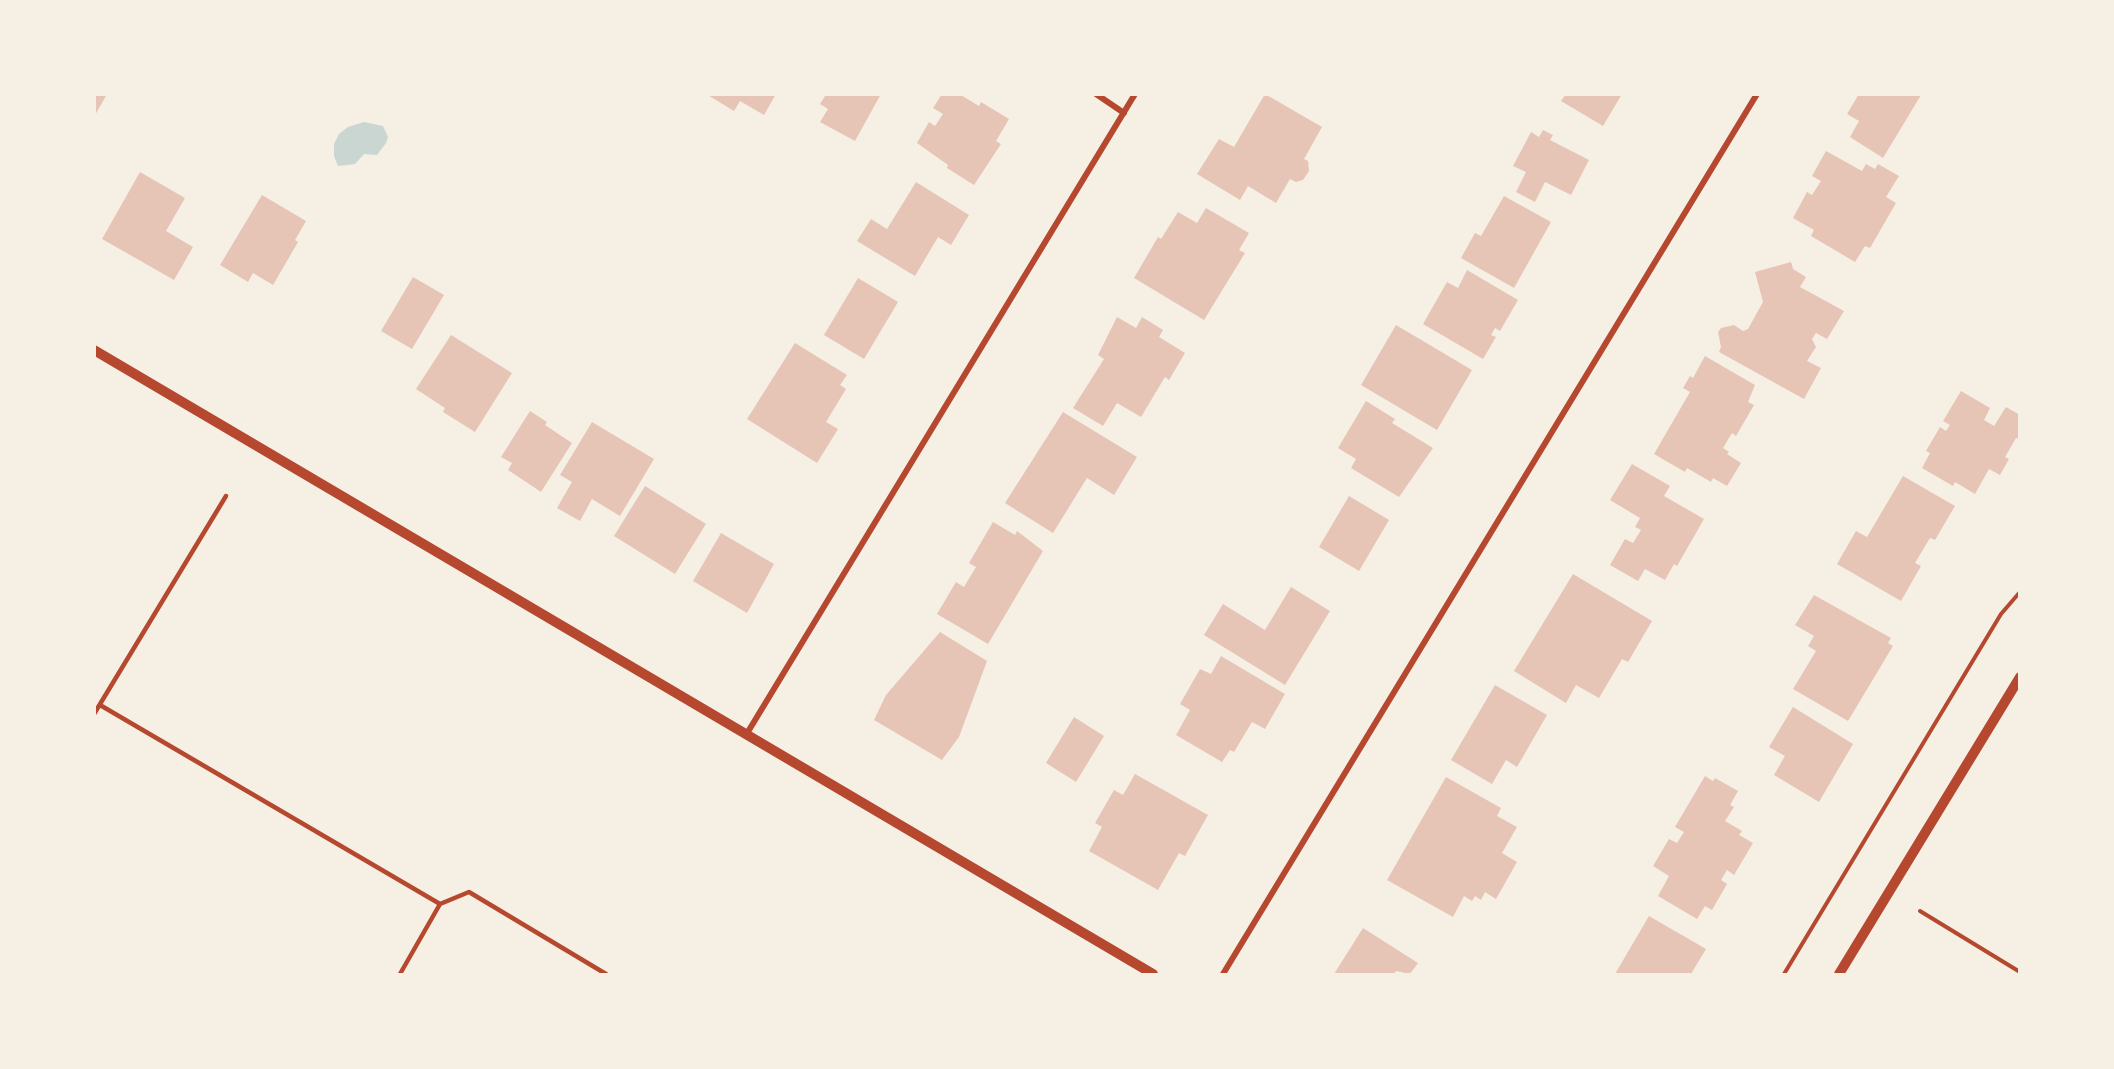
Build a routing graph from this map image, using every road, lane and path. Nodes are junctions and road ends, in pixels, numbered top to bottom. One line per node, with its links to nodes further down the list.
1 (1096, 94): 4 (street)
2 (1135, 94): 4 (street)
3 (1757, 94): 18 (street)
4 (1124, 113): 11 (street)
5 (94, 350): 11 (street)
6 (226, 496): 9 (lane)
7 (2019, 592): 19 (path)
8 (2019, 677): 20 (street)
9 (100, 705): 10 (lane); 12 (lane)
10 (94, 714)
11 (746, 735): 17 (street)
12 (440, 904): 15 (lane); 16 (lane)
13 (1920, 911): 14 (path)
14 (2019, 972)
15 (400, 975)
16 (606, 975)
17 (1153, 975)
18 (1223, 975)
19 (1784, 975)
20 (1839, 975)

